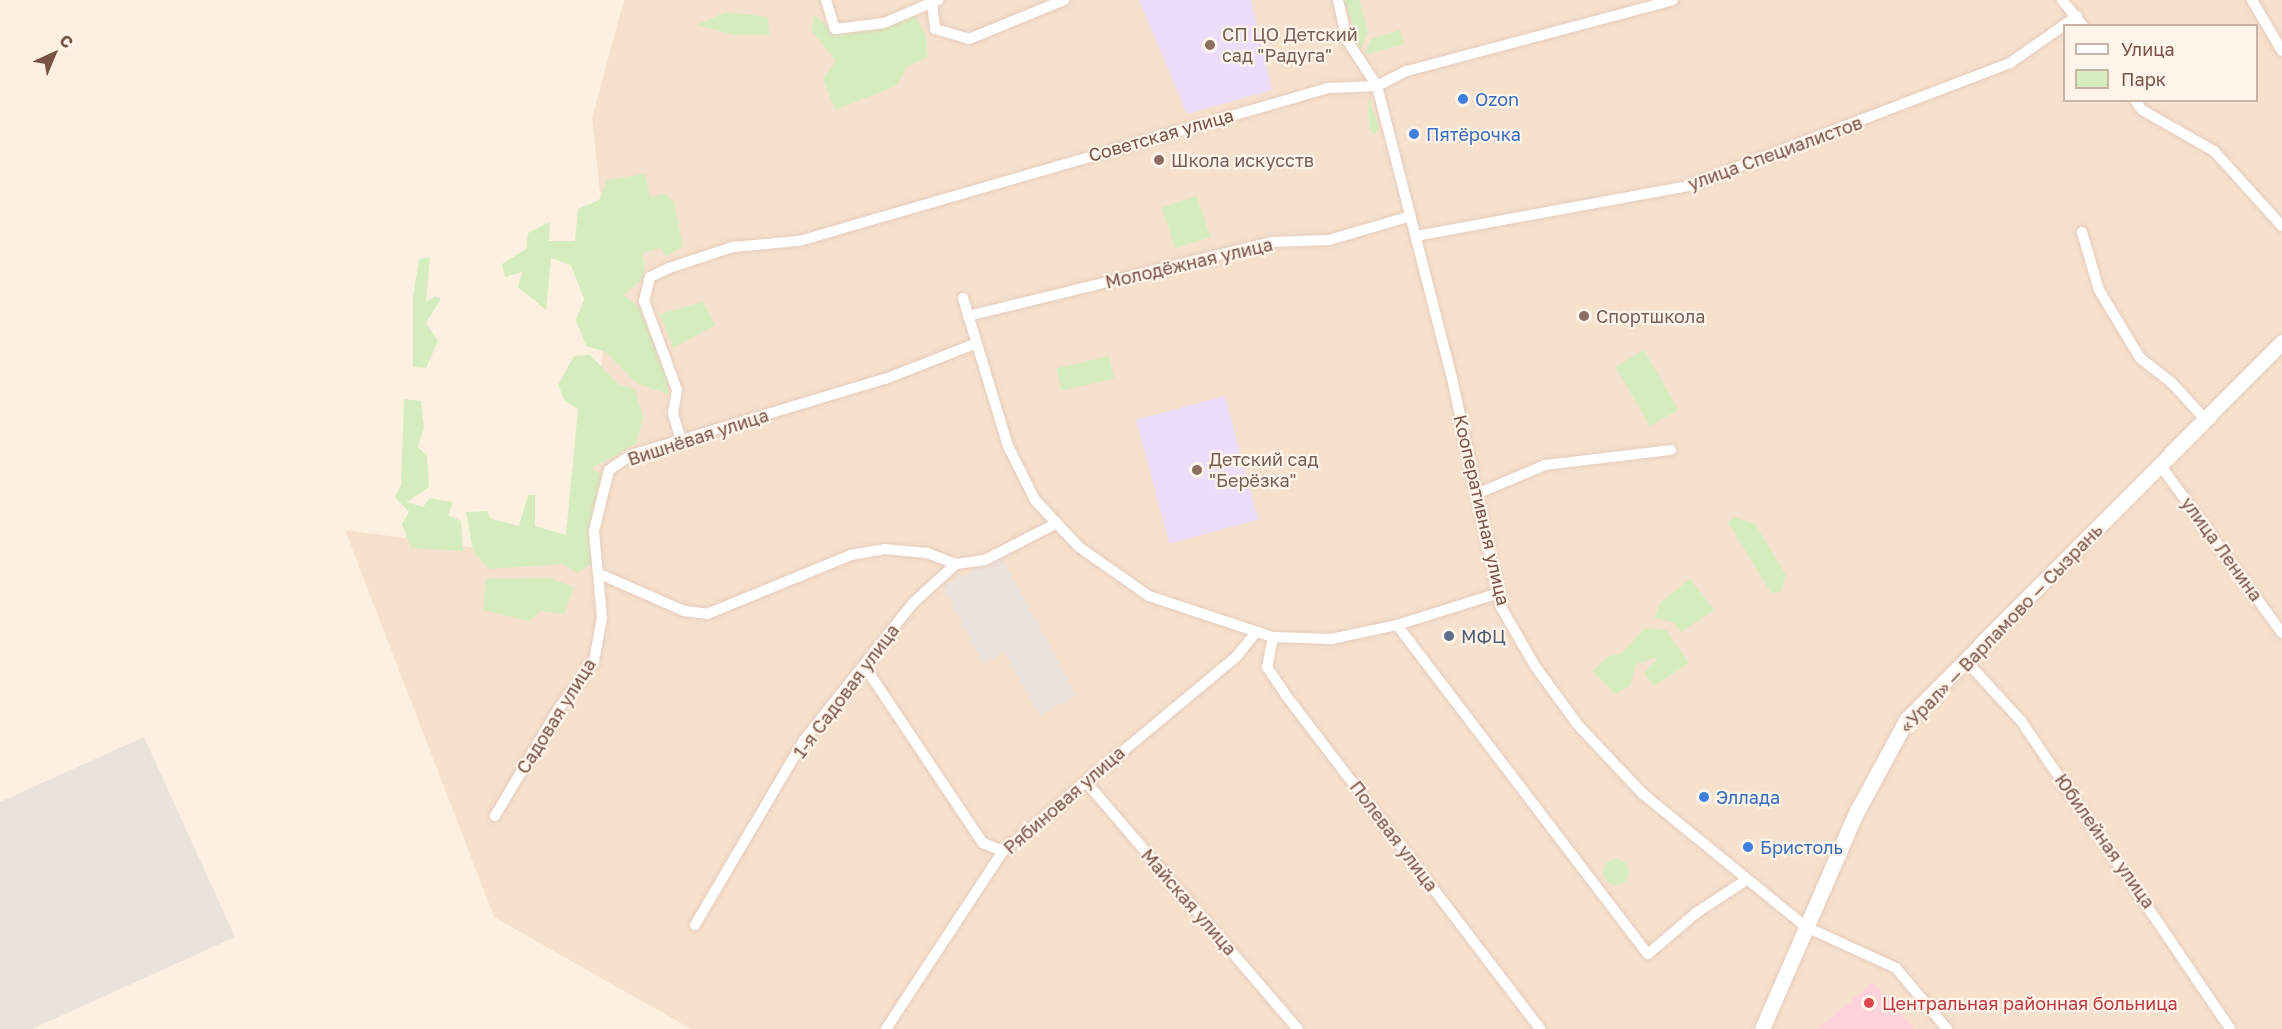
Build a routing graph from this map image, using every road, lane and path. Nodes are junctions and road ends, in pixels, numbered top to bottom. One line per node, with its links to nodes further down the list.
1 (826, 0): 7 (street)
2 (1064, 0): 7 (street)
3 (1338, 0): 11 (street, Кооперативная улица)
4 (1673, 0): 11 (street, Советская улица)
5 (2062, 0): 8 (street)
6 (2252, 0): 10 (street)
7 (935, 1)
8 (2080, 21)
9 (2063, 31): 16 (street, улица Специалистов)
10 (2282, 51)
11 (1377, 86): 13 (street, Кооперативная улица); 22 (street, Советская улица)
12 (2136, 102): 14 (street)
13 (1411, 216): 16 (street, Кооперативная улица); 18 (street, Молодёжная улица)
14 (2282, 226)
15 (2082, 232): 21 (street)
16 (1416, 236): 25 (street, Кооперативная улица)
17 (963, 298): 18 (street)
18 (968, 316): 20 (street)
19 (2282, 342): 21 (main road, «Урал» — Варламово — Сызрань)
20 (975, 344): 22 (street, Вишнёвая улица); 26 (street)
21 (2205, 420): 24 (main road, «Урал» — Варламово — Сызрань)
22 (681, 440): 28 (street, Вишнёвая улица)
23 (1671, 450): 25 (street)
24 (2161, 466): 32 (street, улица Ленина); 34 (main road, «Урал» — Варламово — Сызрань)
25 (1479, 493): 29 (street, Кооперативная улица)
26 (1057, 523): 27 (street); 31 (street)
27 (956, 564): 28 (street); 35 (street, 1-я Садовая улица)
28 (602, 575): 37 (street, Садовая улица)
29 (1499, 592): 30 (street); 39 (street, Кооперативная улица)
30 (1397, 625): 33 (street); 39 (street)
31 (1256, 632): 33 (street); 36 (street, Рябиновая улица)
32 (2282, 633)
33 (1273, 638): 44 (street, Полевая улица)
34 (1966, 662): 41 (main road, «Урал» — Варламово — Сызрань); 47 (street, Юбилейная улица)
35 (864, 667): 38 (street); 40 (street, 1-я Садовая улица)
36 (1086, 782): 38 (street, Рябиновая улица); 42 (street, Майская улица)
37 (495, 816)
38 (1003, 851): 43 (street, Рябиновая улица)
39 (1746, 880): 41 (street, Кооперативная улица)
40 (695, 925)
41 (1806, 927): 45 (main road, «Урал» — Варламово — Сызрань); 46 (street, Кооперативная улица)
42 (1295, 1026)
43 (886, 1029)
44 (1540, 1029)
45 (1762, 1029)
46 (1947, 1029)
47 (2230, 1029)

